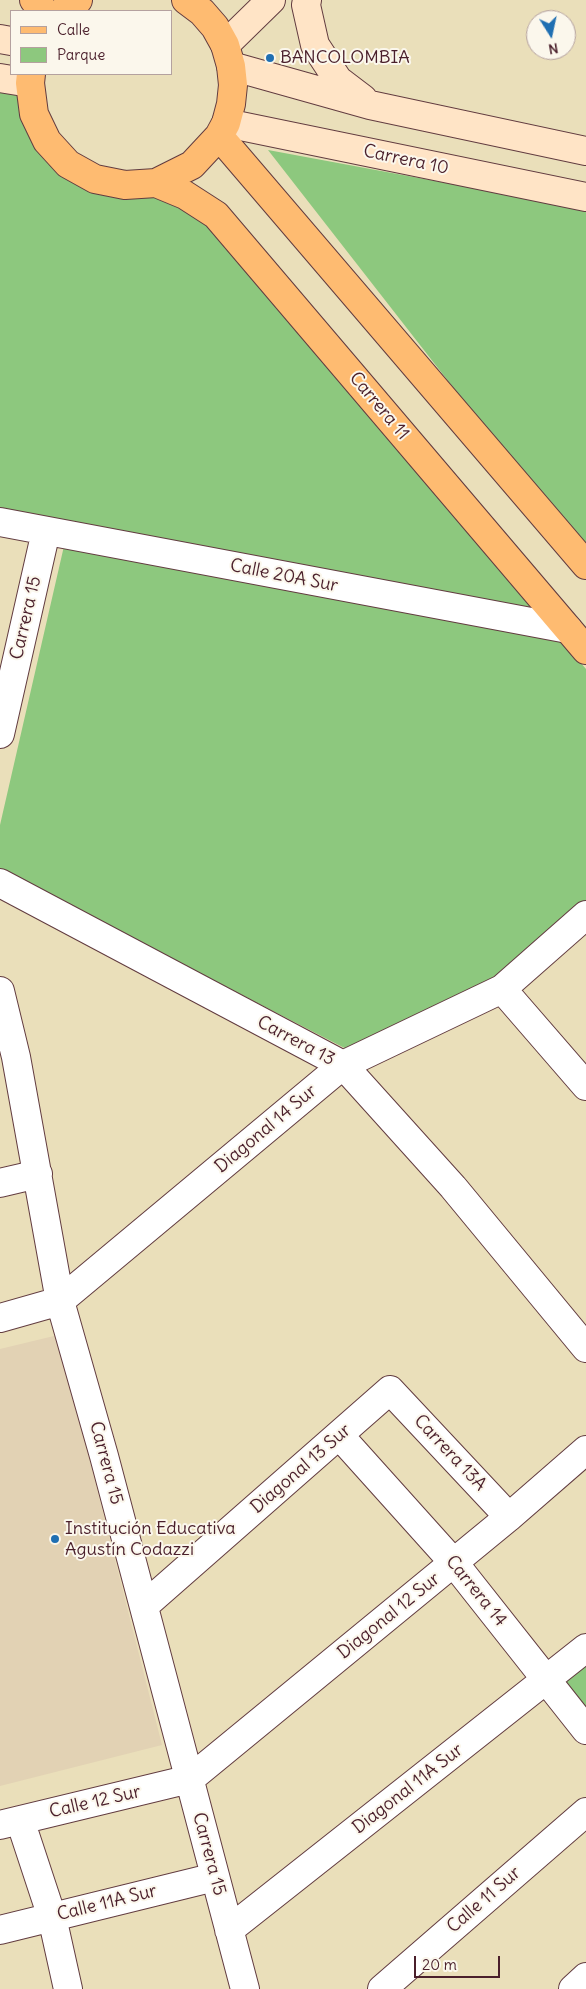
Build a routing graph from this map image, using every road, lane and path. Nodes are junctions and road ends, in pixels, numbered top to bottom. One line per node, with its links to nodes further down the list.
1 (34, 0): 6 (main road)
2 (78, 0): 7 (main road)
3 (186, 0): 8 (main road)
4 (271, 0): 8 (main road)
5 (307, 0): 11 (main road)
6 (43, 10)
7 (64, 10)
8 (228, 56): 11 (main road); 12 (main road)
9 (0, 78): 10 (main road)
10 (30, 79): 14 (main road)
11 (370, 105): 13 (main road)
12 (222, 129): 14 (main road); 15 (main road, Carrera 10); 18 (main road)
13 (586, 151)
14 (156, 183): 19 (main road, Carrera 11)
15 (586, 197)
16 (0, 522): 17 (street, Calle 20A Sur)
17 (46, 532): 19 (street, Calle 20A Sur); 21 (street, Carrera 15)
18 (586, 565)
19 (568, 629): 20 (main road, Carrera 11)
20 (586, 650)
21 (3, 705): 22 (street, Carrera 15)
22 (0, 734)
23 (0, 883): 28 (street, Carrera 13)
24 (586, 915): 25 (street, Diagonal 14 Sur)
25 (502, 989): 28 (street, Diagonal 14 Sur); 29 (street)
26 (0, 991): 27 (street, Carrera 15)
27 (8, 1059): 30 (street, Carrera 15)
28 (343, 1065): 32 (street, Diagonal 14 Sur); 34 (street, Carrera 13)
29 (586, 1086)
30 (38, 1174): 31 (street); 32 (street, Carrera 15)
31 (0, 1183)
32 (60, 1301): 33 (street); 40 (street, Carrera 15)
33 (0, 1318)
34 (586, 1348)
35 (390, 1390): 36 (street, Diagonal 13 Sur); 38 (street, Carrera 13A)
36 (339, 1435): 39 (street, Carrera 14); 40 (street, Diagonal 13 Sur)
37 (586, 1450): 38 (street, Diagonal 12 Sur)
38 (510, 1517): 39 (street, Diagonal 12 Sur)
39 (454, 1563): 42 (street, Carrera 14); 44 (street, Diagonal 12 Sur)
40 (144, 1606): 44 (street, Carrera 15)
41 (586, 1648): 42 (street, Diagonal 11A Sur)
42 (546, 1680): 43 (street, Carrera 14); 50 (street, Diagonal 11A Sur)
43 (586, 1730)
44 (190, 1779): 46 (street, Calle 12 Sur); 47 (street, Carrera 15)
45 (586, 1812): 54 (street, Calle 11 Sur)
46 (10, 1822): 48 (street)
47 (215, 1877): 48 (street, Calle 11A Sur); 50 (street, Carrera 15)
48 (52, 1917): 49 (street, Calle 11A Sur); 52 (street)
49 (0, 1930)
50 (229, 1930): 53 (street, Carrera 15)
51 (586, 1977): 55 (street)
52 (68, 1989)
53 (245, 1989)
54 (382, 1989)
55 (573, 1989)

